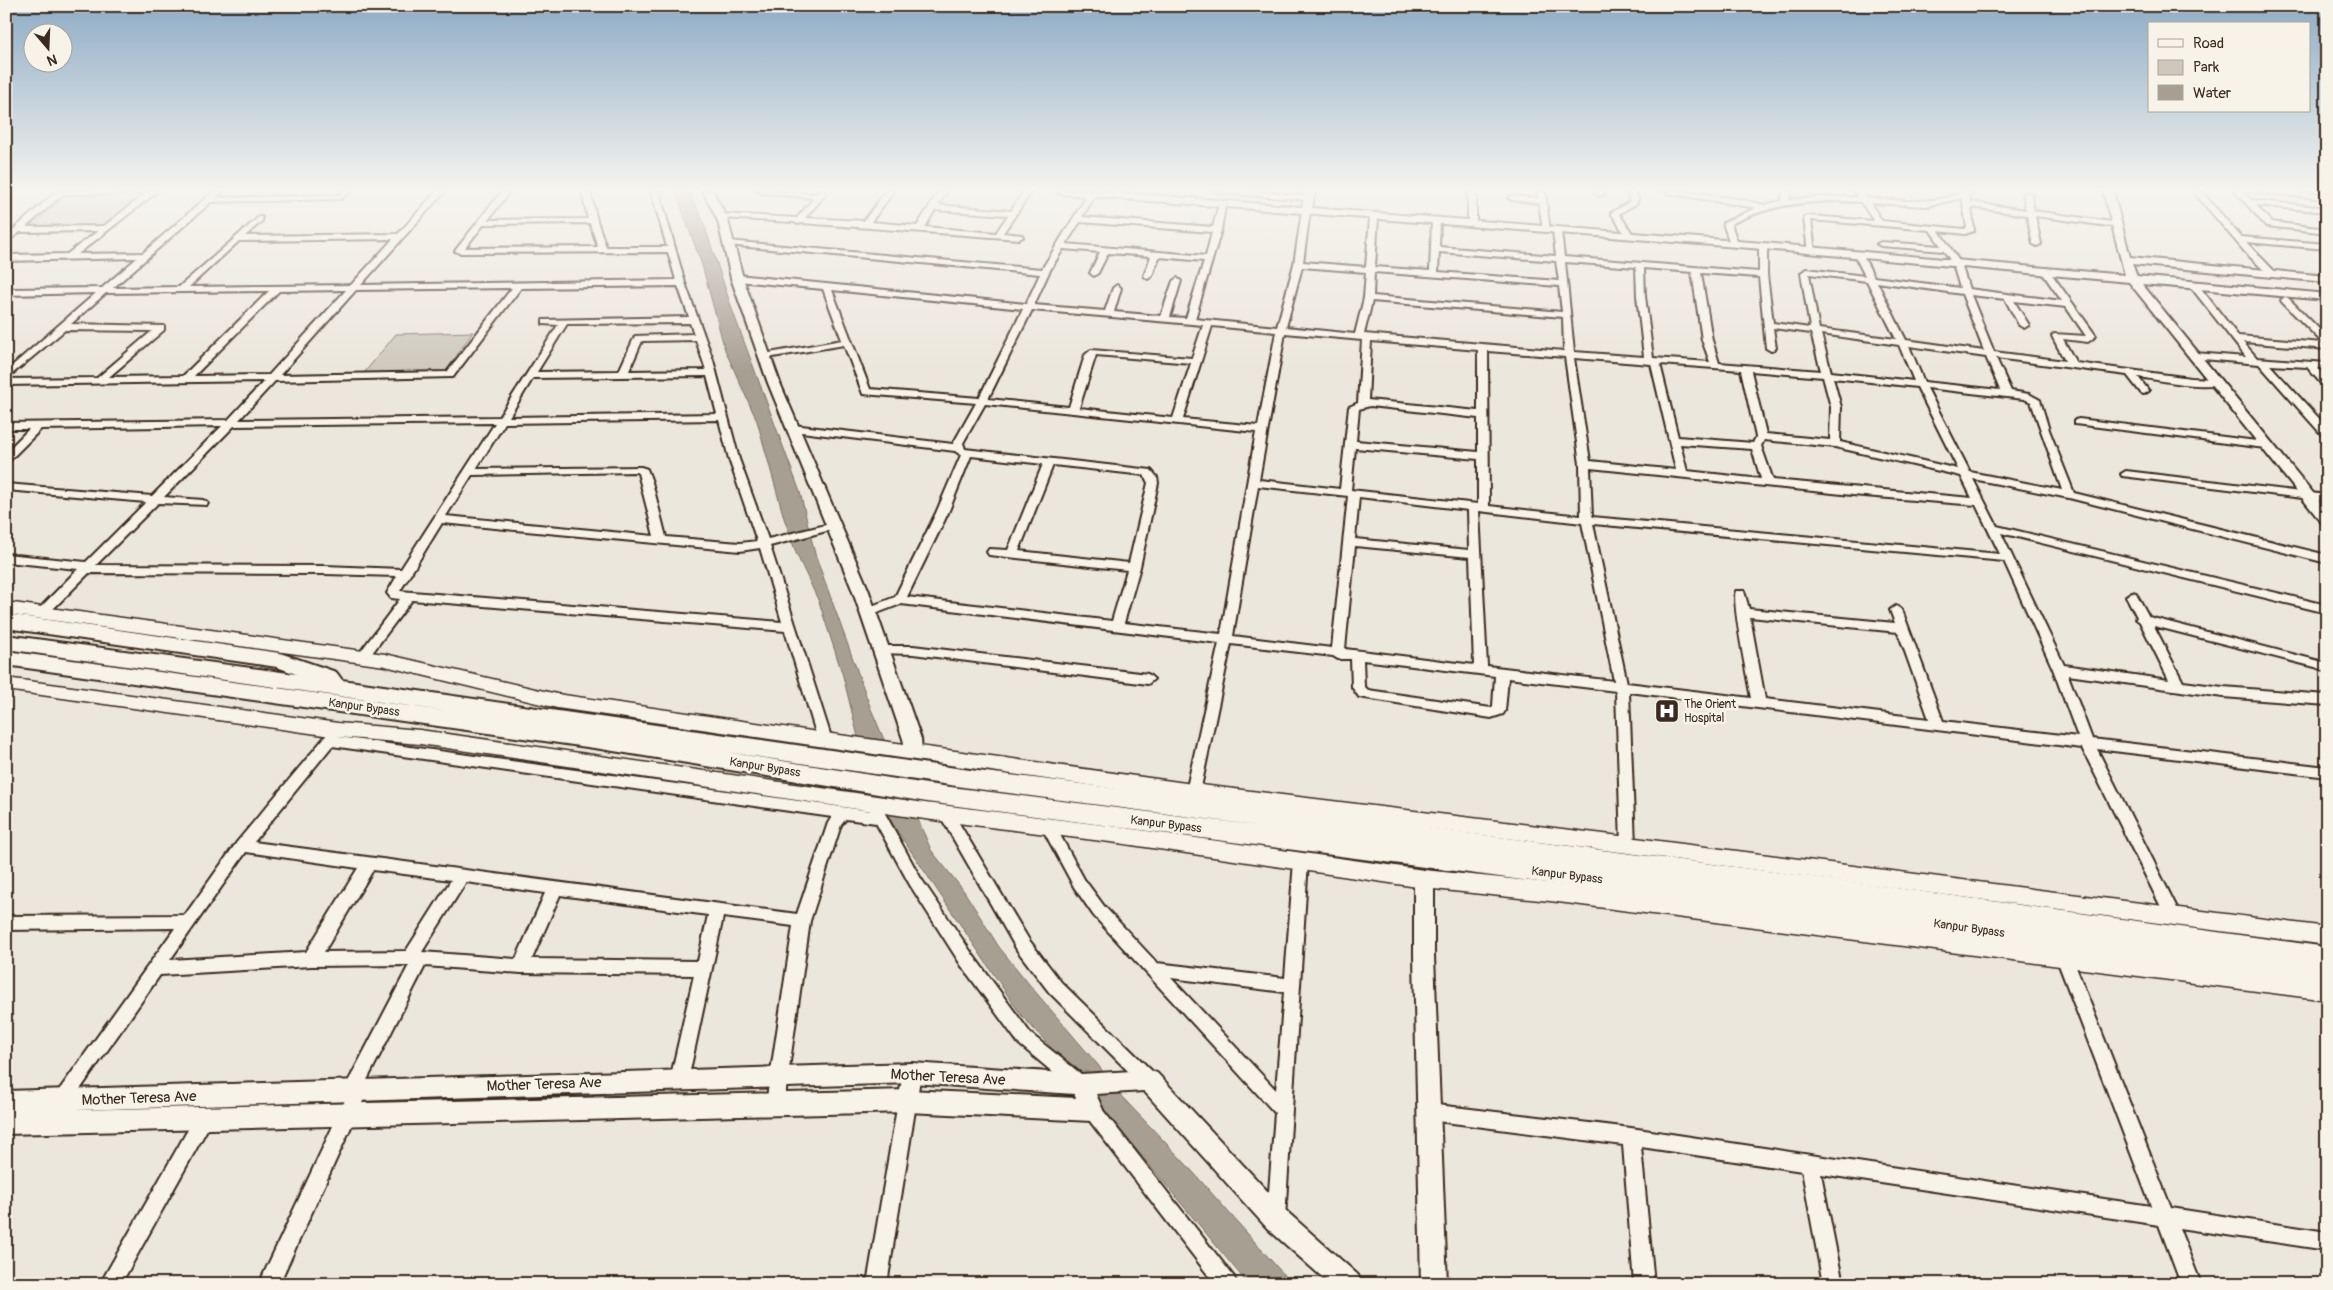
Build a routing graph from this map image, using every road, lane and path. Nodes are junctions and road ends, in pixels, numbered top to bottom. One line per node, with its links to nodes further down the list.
1 (77, 251): 25 (street)
2 (151, 251): 23 (street)
3 (224, 251): 55 (street)
4 (387, 251): 51 (street)
5 (672, 251): 47 (street)
6 (729, 251): 42 (street)
7 (809, 251): 35 (street)
8 (1058, 251): 35 (street)
9 (1104, 251): 37 (street)
10 (1127, 251): 22 (street)
11 (1211, 251): 28 (street)
12 (1300, 251): 30 (street)
13 (1371, 251): 33 (street)
14 (1434, 251): 38 (street)
15 (1465, 251): 27 (street)
16 (1558, 251): 27 (street)
17 (1763, 251): 39 (street)
18 (1812, 251): 24 (street)
19 (1948, 251): 31 (street)
20 (2122, 251): 29 (street)
21 (2251, 251): 40 (street)
22 (1156, 254): 28 (street); 41 (street)
23 (146, 256): 25 (street); 56 (street)
24 (1859, 256): 31 (street); 43 (street)
25 (69, 257): 26 (street)
26 (6, 258)
27 (1560, 258): 32 (street); 49 (street)
28 (1209, 259): 69 (street)
29 (2124, 260): 40 (street); 44 (street)
30 (1298, 264): 33 (street); 76 (street)
31 (1957, 264): 36 (street); 58 (street)
32 (1640, 265): 34 (street); 93 (street)
33 (1369, 269): 38 (street); 60 (street)
34 (1696, 270): 39 (street); 97 (street)
35 (1046, 272): 64 (street)
36 (2045, 272): 44 (street); 63 (street)
37 (1094, 273)
38 (1434, 274): 49 (street)
39 (1763, 274): 73 (street)
40 (2274, 275): 45 (street)
41 (1148, 276)
42 (737, 278): 52 (street); 90 (street)
43 (1870, 278): 58 (street); 77 (street); 81 (street)
44 (2132, 279): 50 (street); 89 (street)
45 (2327, 279)
46 (1177, 282): 67 (street)
47 (682, 283): 48 (street); 68 (street)
48 (519, 284): 51 (street); 105 (street)
49 (1562, 284): 66 (street)
50 (2193, 284): 59 (street); 80 (street)
51 (354, 286): 53 (street); 105 (street)
52 (826, 286): 64 (street); 82 (street)
53 (277, 288): 55 (street); 106 (street)
54 (1117, 288): 65 (street)
55 (182, 289): 56 (street)
56 (106, 290): 57 (street); 75 (street)
57 (6, 292)
58 (1966, 293): 61 (street); 87 (street)
59 (2327, 297)
60 (1368, 298): 66 (street); 79 (street)
61 (2008, 298): 63 (street); 74 (street)
62 (2286, 300): 83 (street)
63 (2069, 305): 95 (street)
64 (1029, 307): 65 (street); 114 (street)
65 (1109, 314): 67 (street)
66 (1567, 315): 88 (street)
67 (1165, 319): 69 (street)
68 (694, 320): 71 (street); 78 (street)
69 (1190, 321): 72 (street)
70 (546, 322): 71 (street)
71 (564, 322): 103 (street)
72 (1208, 323): 76 (street); 92 (street)
73 (1770, 325): 77 (street); 86 (street)
74 (2024, 325)
75 (63, 327): 104 (street); 107 (street)
76 (1281, 330): 79 (street); 128 (street)
77 (1815, 331): 81 (street); 102 (street)
78 (699, 337): 99 (street); 101 (street)
79 (1363, 337): 85 (street); 115 (street)
80 (2235, 339): 84 (street); 91 (street)
81 (1902, 341): 87 (street); 110 (street)
82 (845, 342): 90 (street); 114 (street)
83 (2327, 342)
84 (2327, 346)
85 (1483, 348): 88 (street); 117 (street)
86 (1771, 348)
87 (1990, 354): 95 (street); 113 (street)
88 (1569, 355): 93 (street); 139 (street)
89 (2195, 356): 91 (street); 109 (street)
90 (764, 357): 127 (street)
91 (2258, 360): 94 (street); 119 (street)
92 (1196, 361): 116 (street); 122 (street)
93 (1652, 361): 97 (street); 130 (street)
94 (2309, 364): 96 (street); 111 (street)
95 (2072, 365): 100 (street)
96 (2327, 366)
97 (1716, 367): 98 (street)
98 (1744, 368): 102 (street); 131 (street)
99 (711, 373): 101 (street); 118 (street)
100 (2130, 373): 109 (street); 112 (street)
101 (622, 374): 103 (street)
102 (1826, 374): 110 (street); 133 (street)
103 (531, 375): 120 (street)
104 (6, 376)
105 (270, 379): 106 (street); 124 (street)
106 (185, 380): 107 (street)
107 (100, 381): 108 (street)
108 (6, 382)
109 (2216, 382): 134 (street)
110 (1920, 384): 113 (street); 142 (street)
111 (2327, 385)
112 (2144, 391)
113 (2007, 394): 148 (street)
114 (982, 401): 116 (street); 135 (street)
115 (1362, 403): 117 (street); 132 (street)
116 (1073, 412): 122 (street)
117 (1483, 415): 136 (street)
118 (722, 417): 120 (street); 162 (street)
119 (2313, 419): 121 (street); 129 (street)
120 (503, 420): 124 (street); 140 (street)
121 (2327, 420)
122 (1177, 422): 128 (street)
123 (2079, 422): 134 (street)
124 (230, 424): 125 (street); 151 (street)
125 (39, 425): 126 (street); 137 (street)
126 (6, 426)
127 (793, 428): 135 (street); 158 (street)
128 (1262, 430): 144 (street)
129 (2327, 434)
130 (1674, 440): 131 (street); 141 (street)
131 (1758, 441): 133 (street); 145 (street)
132 (1350, 444): 136 (street); 147 (street)
133 (1835, 444): 142 (street)
134 (2265, 444): 149 (street)
135 (963, 450): 138 (street); 175 (street)
136 (1484, 456): 154 (street)
137 (6, 458)
138 (1049, 462): 164 (street); 169 (street)
139 (1585, 464): 141 (street); 156 (street)
140 (469, 472): 155 (street); 160 (street)
141 (1682, 474): 145 (street)
142 (1965, 474): 148 (street); 152 (street)
143 (2126, 474): 149 (street)
144 (1252, 482): 147 (street); 187 (street)
145 (1768, 483): 152 (street)
146 (6, 488): 151 (street)
147 (1349, 493): 154 (street); 161 (street)
148 (2069, 494): 168 (street)
149 (2307, 496): 150 (street); 157 (street)
150 (2327, 498)
151 (153, 500): 153 (street); 170 (street)
152 (1978, 502): 159 (street)
153 (203, 503)
154 (1478, 508): 156 (street); 165 (street)
155 (438, 519): 160 (street); 171 (street)
156 (1587, 520): 167 (street); 203 (street)
157 (2327, 520)
158 (834, 526): 162 (street); 180 (street)
159 (1993, 528): 167 (street); 177 (street)
160 (660, 540): 162 (street)
161 (1349, 542): 165 (street); 190 (street)
162 (764, 544): 184 (street)
163 (993, 552): 164 (street)
164 (1012, 554): 169 (street)
165 (1475, 554): 196 (street)
166 (6, 558): 170 (street)
167 (2008, 558): 195 (street)
168 (2327, 560)
169 (1134, 567): 185 (street)
170 (86, 568): 171 (street); 179 (street)
171 (404, 573): 174 (street)
172 (1740, 594): 181 (street)
173 (2132, 596): 182 (street)
174 (408, 597): 184 (street); 193 (street)
175 (900, 600): 180 (street); 185 (street)
176 (6, 608): 179 (main road)
177 (2327, 609)
178 (1896, 610): 186 (street)
179 (43, 612): 193 (main road)
180 (868, 612): 189 (street)
181 (1742, 612): 186 (street); 206 (street)
182 (2142, 619): 194 (street); 201 (street)
183 (6, 621): 202 (highway)
184 (790, 627): 209 (street)
185 (1117, 627): 187 (street)
186 (1902, 628): 207 (street)
187 (1226, 640): 190 (street); 213 (street)
188 (6, 642): 202 (highway, Kanpur Bypass)
189 (882, 650): 199 (street); 211 (street)
190 (1338, 655): 191 (street)
191 (1358, 657): 196 (street); 198 (street)
192 (6, 658): 204 (highway, Kanpur Bypass)
193 (362, 658): 209 (main road)
194 (2327, 668)
195 (2059, 669): 201 (street); 210 (street)
196 (1481, 671): 198 (street)
197 (6, 672): 204 (highway)
198 (1502, 673): 203 (street)
199 (1148, 679)
200 (6, 684): 208 (main road)
201 (2178, 685): 205 (street)
202 (337, 688): 234 (highway, Kanpur Bypass)
203 (1622, 689): 206 (street); 218 (street)
204 (305, 699): 239 (highway, Kanpur Bypass)
205 (2327, 700)
206 (1759, 705): 207 (street)
207 (1938, 726): 210 (street)
208 (334, 736): 214 (main road); 216 (street); 219 (street)
209 (825, 740): 211 (main road)
210 (2086, 743): 212 (street); 226 (street)
211 (906, 750): 213 (main road)
212 (2327, 772)
213 (1193, 792): 218 (main road)
214 (878, 808): 215 (main road); 216 (street); 246 (street)
215 (945, 812): 217 (main road); 245 (street)
216 (842, 814): 228 (street)
217 (1048, 826): 220 (main road); 238 (street)
218 (1628, 845): 226 (main road)
219 (242, 846): 221 (street); 227 (street)
220 (1301, 861): 223 (main road); 240 (street)
221 (368, 862): 222 (street); 232 (street)
222 (462, 875): 224 (street); 233 (street)
223 (1424, 879): 231 (main road); 254 (street)
224 (555, 888): 225 (street); 235 (street)
225 (717, 910): 228 (street); 237 (street)
226 (2173, 916): 230 (main road)
227 (189, 921): 229 (street); 236 (street)
228 (802, 921): 243 (street)
229 (6, 923)
230 (2327, 936)
231 (2064, 957): 241 (main road); 261 (street)
232 (311, 959): 233 (street); 236 (street)
233 (415, 959): 235 (street); 247 (street)
234 (2327, 959)
235 (521, 966): 237 (street)
236 (156, 968): 248 (street)
237 (704, 968): 244 (street)
238 (1152, 969): 240 (street); 253 (street)
239 (2327, 977)
240 (1292, 986): 253 (street)
241 (2327, 990)
242 (912, 1073): 243 (street, Mother Teresa Ave); 246 (street, Mother Teresa Ave); 249 (street)
243 (779, 1076): 244 (street, Mother Teresa Ave); 251 (street)
244 (679, 1080): 247 (street, Mother Teresa Ave)
245 (1139, 1080): 246 (street); 262 (street)
246 (1085, 1083): 252 (street)
247 (356, 1090): 248 (street, Mother Teresa Ave); 255 (street)
248 (62, 1100): 250 (street, Mother Teresa Ave); 257 (street)
249 (908, 1101): 251 (street); 252 (street); 266 (street)
250 (6, 1102)
251 (775, 1104): 255 (street)
252 (1092, 1110): 267 (street)
253 (1284, 1111): 262 (street)
254 (1429, 1112): 259 (street); 269 (street)
255 (348, 1115): 256 (street); 265 (street)
256 (204, 1118): 257 (street); 264 (street)
257 (47, 1122): 258 (street)
258 (6, 1123)
259 (1631, 1137): 260 (street); 270 (street)
260 (1810, 1166): 261 (street); 271 (street)
261 (2164, 1216): 263 (street); 272 (street)
262 (1276, 1219): 268 (street)
263 (2327, 1241)
264 (110, 1284)
265 (269, 1284)
266 (877, 1284)
267 (1227, 1284)
268 (1349, 1284)
269 (1434, 1284)
270 (1644, 1284)
271 (1833, 1284)
272 (2191, 1284)

